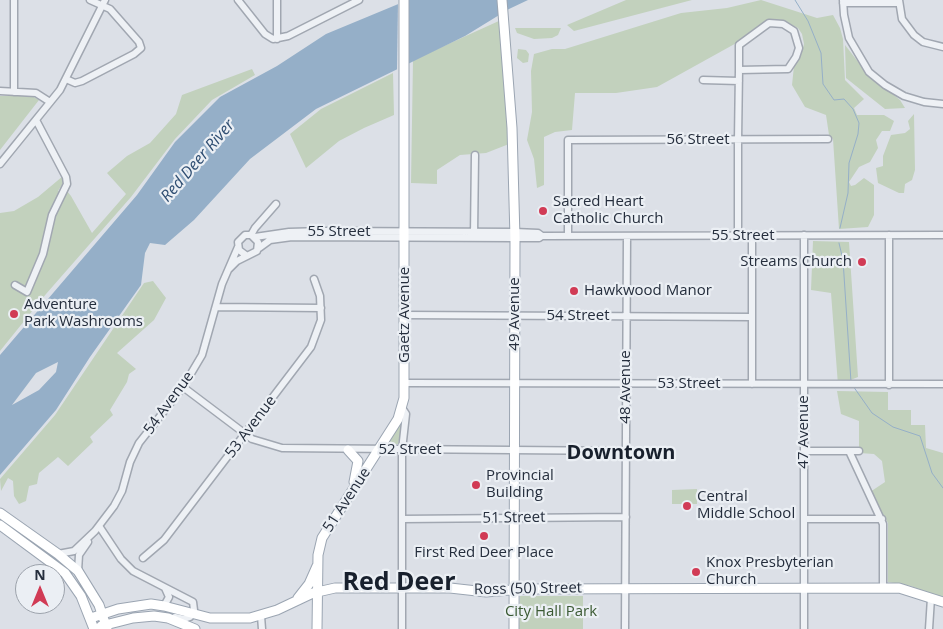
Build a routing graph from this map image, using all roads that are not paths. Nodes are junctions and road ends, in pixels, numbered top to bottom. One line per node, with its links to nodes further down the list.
1 (14, 0): 19 (street)
2 (90, 0): 9 (street)
3 (238, 0): 12 (street)
4 (277, 0): 12 (street)
5 (358, 0): 11 (street)
6 (404, 0): 28 (main road, Gaetz Avenue)
7 (502, 0): 30 (main road, 49 Avenue)
8 (899, 1): 10 (street); 13 (street)
9 (104, 2): 15 (street); 15 (street)
10 (843, 2): 21 (street)
11 (343, 3): 12 (street)
12 (277, 39)
13 (943, 47)
14 (739, 70): 14 (street); 17 (street)
15 (66, 79): 20 (street)
16 (703, 80): 17 (street)
17 (739, 81): 23 (street)
18 (0, 91): 19 (street)
19 (14, 92): 20 (street)
20 (50, 102): 22 (street)
21 (943, 104)
22 (36, 120): 26 (street); 44 (street)
23 (738, 140): 24 (street, 56 Street); 36 (street, 56 Street); 38 (street)
24 (828, 140)
25 (475, 155): 29 (street)
26 (0, 163)
27 (276, 204): 35 (street)
28 (404, 235): 29 (street, 55 Street); 35 (street, 55 Street); 40 (street, 55 Street); 47 (main road, Gaetz Avenue)
29 (474, 235): 30 (street, 55 Street)
30 (515, 235): 36 (street, 55 Street); 50 (main road, 49 Avenue)
31 (752, 235): 32 (street, 55 Street); 38 (street, 55 Street); 49 (street)
32 (804, 235): 33 (street, 55 Street); 55 (street, 47 Avenue)
33 (889, 235): 34 (street, 55 Street); 57 (street)
34 (943, 235)
35 (253, 236): 39 (street); 40 (street)
36 (568, 236): 37 (street, 55 Street)
37 (627, 236): 38 (street, 55 Street); 48 (street, 48 Avenue)
38 (738, 236)
39 (238, 247): 41 (street); 42 (street, 54 Avenue)
40 (259, 248): 41 (street)
41 (246, 256): 42 (street)
42 (229, 269): 45 (street, 54 Avenue)
43 (314, 279): 46 (street, 53 Avenue)
44 (15, 285)
45 (216, 307): 46 (street); 58 (street, 54 Avenue)
46 (321, 308): 60 (street, 53 Avenue)
47 (404, 315): 50 (street, 54 Street); 51 (main road, Gaetz Avenue)
48 (627, 317): 49 (street, 54 Street); 50 (street, 54 Street); 53 (street, 48 Avenue)
49 (752, 317): 54 (street)
50 (515, 318): 52 (main road, 49 Avenue)
51 (405, 383): 52 (street, 53 Street); 59 (main road, Gaetz Avenue)
52 (515, 383): 53 (street, 53 Street); 64 (main road, 49 Avenue)
53 (626, 384): 54 (street, 53 Street); 65 (street, 48 Avenue)
54 (752, 384): 55 (street, 53 Street)
55 (804, 384): 57 (street, 53 Street); 66 (street, 47 Avenue)
56 (943, 384): 57 (street, 53 Street)
57 (888, 385)
58 (183, 387): 60 (street, 52 Street); 77 (street, 54 Avenue)
59 (402, 408): 62 (main road, 51 Avenue); 63 (street, Gaetz Avenue)
60 (245, 434): 61 (street, 52 Street); 79 (street, 53 Avenue)
61 (348, 450): 62 (street, 52 Street); 69 (main road)
62 (380, 450): 63 (street, 52 Street); 69 (main road, 51 Avenue)
63 (402, 450): 64 (street, 52 Street); 73 (street, Gaetz Avenue)
64 (514, 451): 65 (street, 52 Street); 72 (main road, 49 Avenue)
65 (626, 451): 71 (street, 48 Avenue)
66 (804, 451): 67 (street); 74 (street, 47 Avenue)
67 (849, 451): 68 (street); 75 (street)
68 (859, 451)
69 (352, 490): 80 (main road, 51 Avenue)
70 (0, 513): 78 (main road)
71 (626, 517): 72 (street, 51 Street); 86 (street, 48 Avenue)
72 (515, 518): 73 (street, 51 Street); 85 (main road, 49 Avenue)
73 (402, 519): 83 (street, Gaetz Avenue)
74 (804, 519): 75 (street); 87 (street, 47 Avenue)
75 (882, 519): 84 (street)
76 (0, 525): 97 (main road)
77 (97, 528): 78 (street); 81 (street); 82 (street)
78 (58, 554): 81 (main road)
79 (143, 558)
80 (318, 563): 88 (main road, 51 Avenue); 90 (main road)
81 (78, 571): 93 (main road)
82 (166, 588): 92 (street); 94 (street)
83 (402, 588): 85 (main road, Ross (50) Street); 88 (main road, Ross (50) Street); 103 (street, Gaetz Avenue)
84 (884, 588): 87 (main road, Ross (50) Street); 89 (main road, Ross (50) Street)
85 (514, 589): 86 (main road, Ross (50) Street); 104 (main road, 49 Avenue)
86 (625, 589): 87 (main road, Ross (50) Street); 105 (street, 48 Avenue)
87 (803, 589): 106 (street, 47 Avenue)
88 (318, 591): 90 (main road, Ross (50) Street); 102 (main road, 51 Avenue)
89 (931, 598): 91 (main road, Ross (50) Street); 107 (street)
90 (296, 600): 96 (main road, Ross (50) Street)
91 (943, 602)
92 (164, 606): 93 (main road, Ross (50) Street); 94 (main road, Ross (50) Street)
93 (103, 614): 97 (main road, Ross (50) Street); 98 (main road)
94 (193, 614): 95 (street); 96 (main road, Ross (50) Street)
95 (161, 616): 98 (main road); 100 (main road)
96 (261, 616): 101 (street)
97 (91, 618): 99 (main road)
98 (107, 627): 99 (main road)
99 (94, 628)
100 (195, 629)
101 (262, 629)
102 (317, 629)
103 (402, 629)
104 (514, 629)
105 (625, 629)
106 (804, 629)
107 (928, 629)

